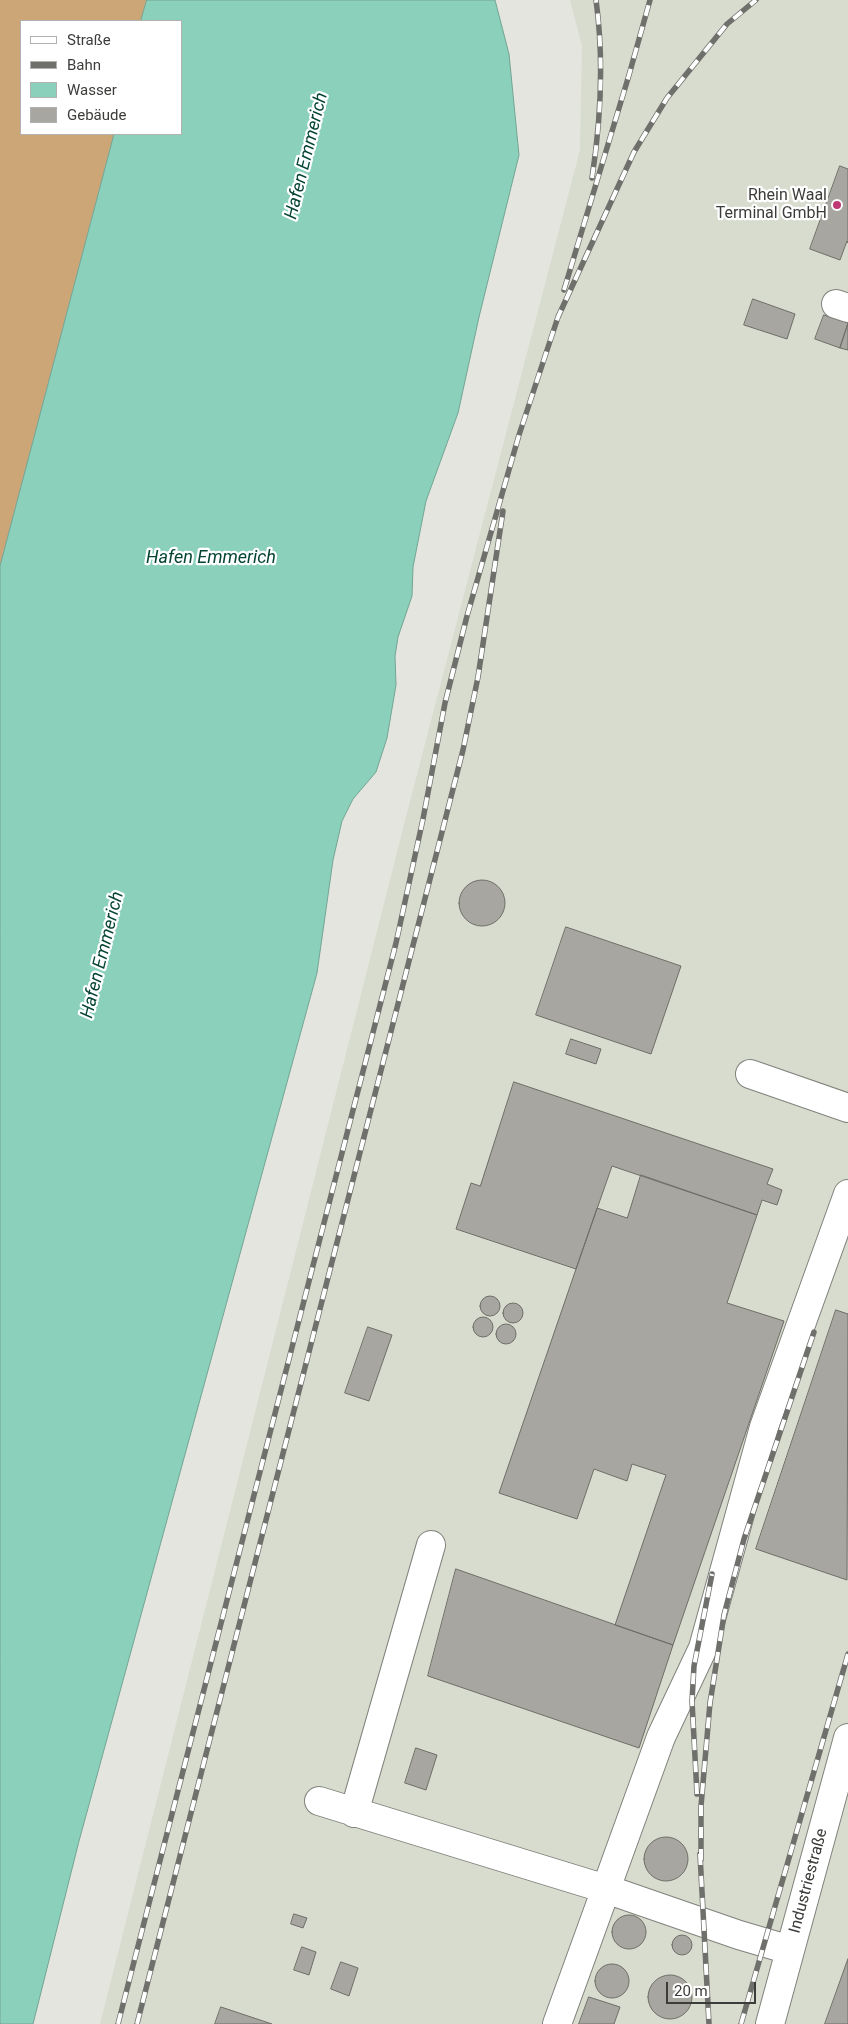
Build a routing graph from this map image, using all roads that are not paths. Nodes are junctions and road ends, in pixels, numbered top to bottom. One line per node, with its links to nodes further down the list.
1 (750, 1074): 2 (street)
2 (848, 1108)
3 (848, 1194): 8 (street)
4 (431, 1545): 7 (street)
5 (848, 1738): 9 (street, Industriestraße)
6 (319, 1801): 7 (street)
7 (354, 1812): 8 (street)
8 (606, 1889): 9 (street); 10 (street)
9 (790, 1950): 11 (street, Industriestraße)
10 (557, 2024)
11 (770, 2024)

